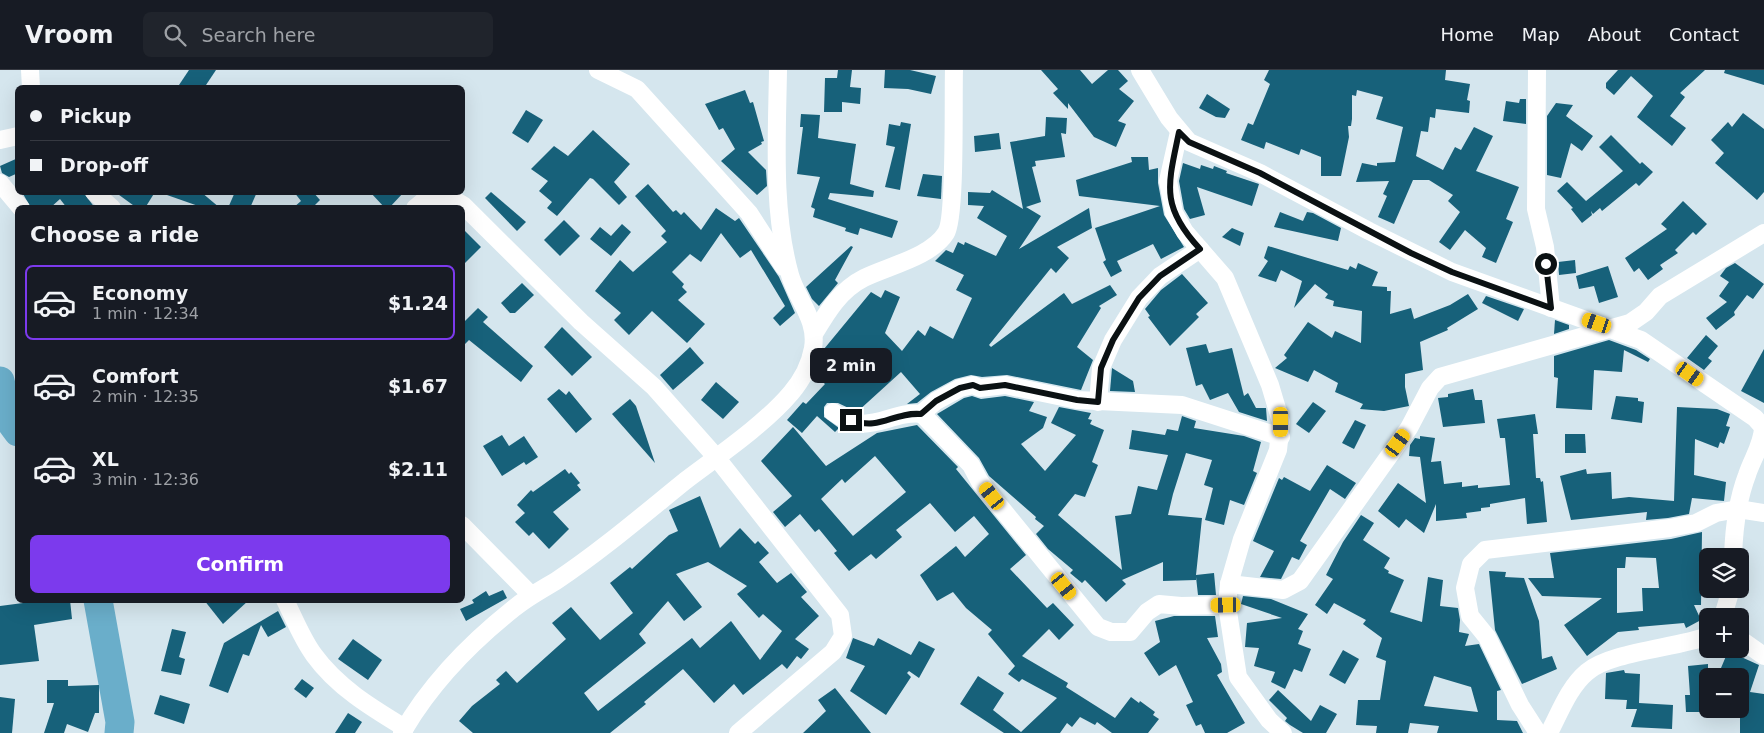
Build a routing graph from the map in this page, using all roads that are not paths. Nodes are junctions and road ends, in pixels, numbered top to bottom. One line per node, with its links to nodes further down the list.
1 (30, 70): 8 (street)
2 (598, 70): 9 (street)
3 (635, 70): 9 (street)
4 (778, 70): 24 (street)
5 (954, 70): 27 (street)
6 (1140, 70): 10 (street)
7 (1537, 70): 25 (street)
8 (31, 85)
9 (637, 89): 24 (street)
10 (1179, 132): 23 (street); 25 (street)
11 (15, 137): 12 (street)
12 (0, 140)
13 (0, 183): 17 (street)
14 (97, 195): 18 (street)
15 (434, 195): 19 (street)
16 (443, 195): 20 (street)
17 (18, 205)
18 (109, 205)
19 (418, 205)
20 (463, 205)
21 (465, 207): 32 (street)
22 (1764, 233): 26 (street)
23 (1200, 249): 28 (street); 31 (street)
24 (792, 281): 27 (street)
25 (1551, 308): 26 (street)
26 (1612, 328): 33 (street); 37 (street)
27 (814, 334): 32 (street)
28 (1098, 402): 30 (street); 31 (street)
29 (833, 412): 30 (street)
30 (921, 414): 40 (street)
31 (1281, 437): 37 (street)
32 (716, 457): 38 (street); 45 (street)
33 (1738, 509): 34 (street); 36 (street); 47 (street)
34 (1764, 513)
35 (465, 528): 38 (street)
36 (1734, 548)
37 (1230, 584): 40 (street)
38 (531, 595): 44 (street)
39 (287, 603): 44 (street)
40 (1226, 605): 46 (street)
41 (1699, 639): 48 (street)
42 (1749, 646): 43 (street)
43 (1764, 656)
44 (403, 731)
45 (738, 733)
46 (1283, 733)
47 (1538, 733)
48 (1549, 733)

